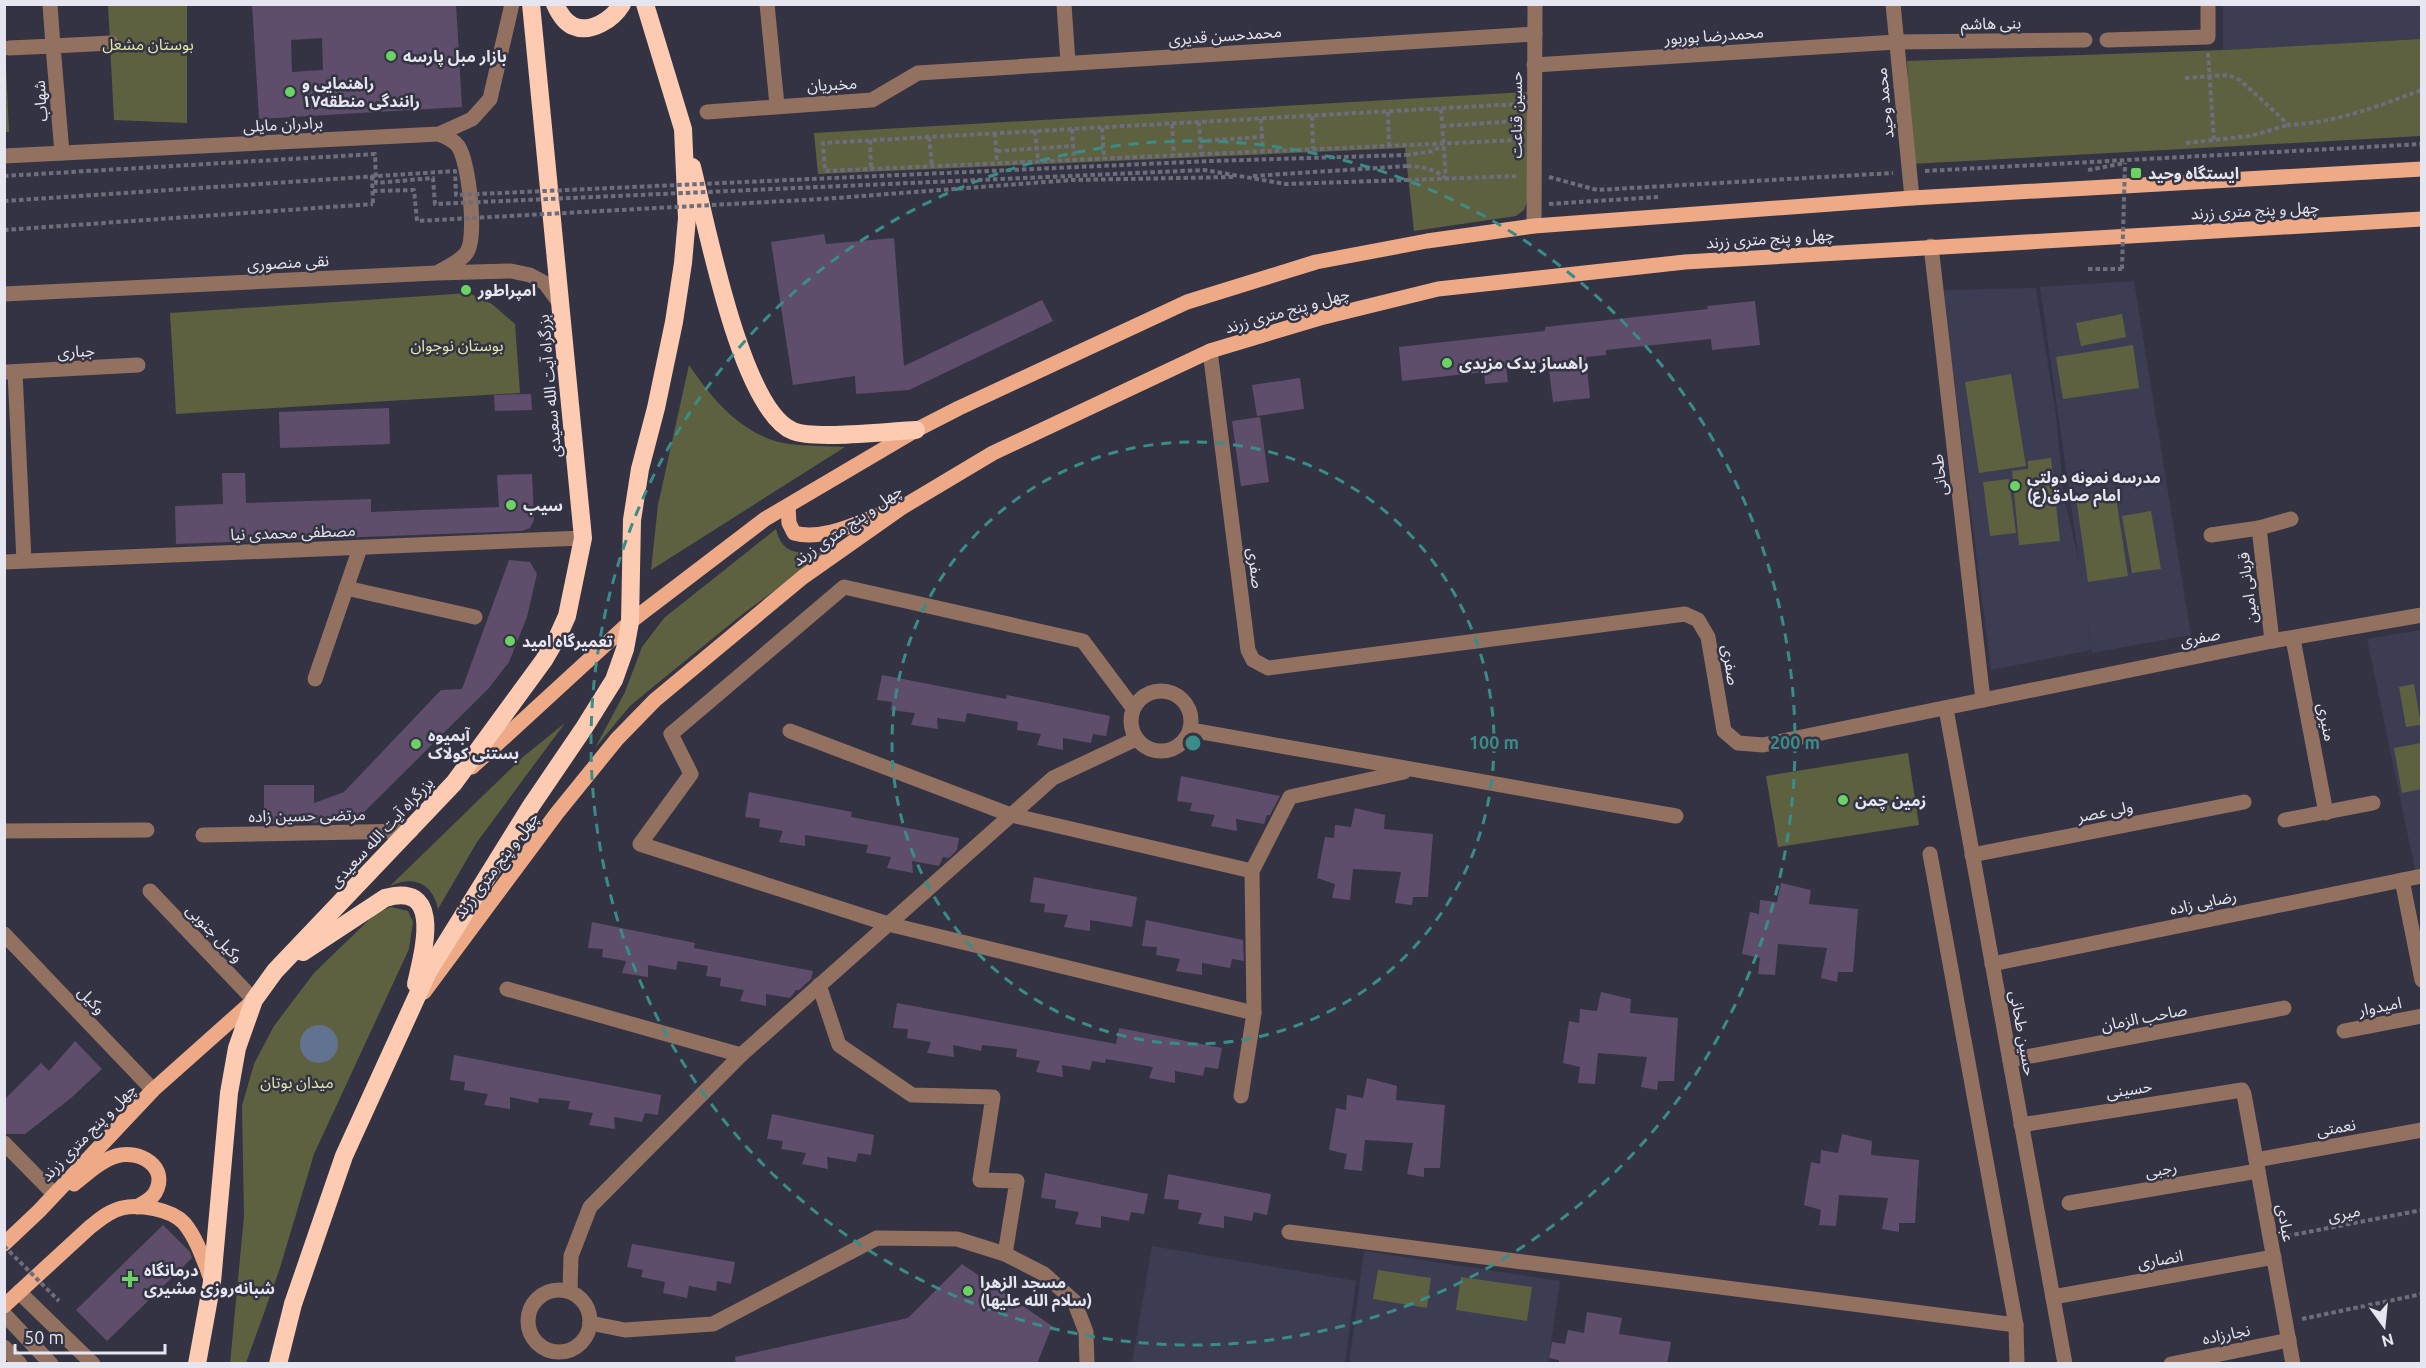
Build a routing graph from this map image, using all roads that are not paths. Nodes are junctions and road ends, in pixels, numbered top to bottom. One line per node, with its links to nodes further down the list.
1 (50, 4): 17 (street, شهاب)
2 (512, 4): 25 (street, برادران مایلی)
3 (531, 4): 35 (highway, بزرگراه آیت الله سعیدی)
4 (555, 4): 5 (highway)
5 (622, 4)
6 (645, 4): 24 (highway)
7 (767, 4): 22 (street)
8 (1064, 4): 19 (street)
9 (1535, 4): 12 (street, حسین قناعت)
10 (1893, 4): 15 (street, محمد وحید)
11 (2208, 4): 14 (street)
12 (1534, 34): 19 (street, محمدحسن قدیری); 20 (street, حسین قناعت)
13 (2085, 40): 15 (street, بنی هاشم)
14 (2107, 40)
15 (1896, 42): 20 (street, محمدرضا بوربور); 29 (street, محمد وحید)
16 (111, 43): 17 (street)
17 (53, 46): 18 (street); 26 (street, شهاب)
18 (9, 48)
19 (1068, 63): 21 (street, محمدحسن قدیری)
20 (1534, 65): 31 (street, حسین قناعت)
21 (918, 73): 22 (street, مخبریان)
22 (777, 105): 23 (street, مخبریان)
23 (707, 112)
24 (683, 129): 39 (highway); 52 (highway)
25 (439, 134): 26 (street, برادران مایلی); 33 (street)
26 (62, 153): 27 (street, برادران مایلی)
27 (4, 156)
28 (2421, 169): 29 (main road, چهل و پنج متری زرند)
29 (1911, 198): 31 (main road, چهل و پنج متری زرند)
30 (2421, 219): 32 (main road, چهل و پنج متری زرند)
31 (1534, 226): 39 (main road, چهل و پنج متری زرند)
32 (1931, 246): 36 (main road, چهل و پنج متری زرند); 56 (street, طحانی)
33 (436, 273): 34 (street, نقی منصوری); 35 (street, نقی منصوری)
34 (4, 294)
35 (561, 305): 45 (highway, بزرگراه آیت الله سعیدی)
36 (1210, 351): 41 (main road, چهل و پنج متری زرند); 58 (street, صفری)
37 (138, 365): 38 (street, جباری)
38 (10, 372): 47 (street, جباری)
39 (916, 430): 40 (main road, چهل و پنج متری زرند)
40 (788, 506): 41 (main road); 52 (main road, چهل و پنج متری زرند)
41 (901, 508): 89 (main road, چهل و پنج متری زرند)
42 (2291, 519): 43 (street, قربانی امین)
43 (2259, 528): 44 (street); 54 (street, قربانی امین)
44 (2211, 535)
45 (583, 538): 46 (street, مصطفی محمدی نیا); 63 (highway, بزرگراه آیت الله سعیدی)
46 (360, 548): 47 (street, مصطفی محمدی نیا); 49 (street)
47 (24, 561): 48 (street, مصطفی محمدی نیا)
48 (4, 562)
49 (346, 588): 51 (street); 55 (street)
50 (2421, 615): 53 (street, صفری)
51 (475, 617)
52 (630, 621): 63 (main road, چهل و پنج متری زرند); 89 (highway)
53 (2293, 639): 54 (street, صفری); 66 (street, منیری)
54 (2272, 641): 56 (street, صفری)
55 (315, 679)
56 (1983, 700): 58 (street, صفری)
57 (1133, 708): 59 (street); 61 (street); 80 (street)
58 (1946, 709): 75 (street, حسین طحانی)
59 (1191, 730): 61 (street); 62 (street)
60 (790, 731): 67 (street)
61 (1136, 739): 67 (street)
62 (1412, 771): 68 (street); 76 (street)
63 (454, 783): 72 (highway, بزرگراه آیت الله سعیدی)
64 (2244, 802): 75 (street, ولی عصر)
65 (2373, 803): 66 (street)
66 (2326, 813): 69 (street)
67 (1011, 815): 76 (street); 80 (street)
68 (1676, 816)
69 (2285, 820)
70 (147, 830): 71 (street)
71 (4, 831)
72 (411, 831): 73 (street, مرتضی حسین زاده); 83 (highway, بزرگراه آیت الله سعیدی)
73 (203, 835)
74 (1930, 854): 117 (street)
75 (1972, 855): 82 (street, حسین طحانی)
76 (1251, 871): 90 (street)
77 (2421, 876): 78 (street, رضایی زاده)
78 (2402, 880): 82 (street, رضایی زاده); 84 (street)
79 (150, 891): 87 (street, وکیل جنوبی)
80 (888, 924): 85 (street); 90 (street)
81 (4, 934): 95 (street, وکیل)
82 (1992, 964): 94 (street, حسین طحانی)
83 (275, 971): 87 (highway, بزرگراه آیت الله سعیدی); 89 (highway)
84 (2421, 980)
85 (819, 985): 93 (street); 108 (street)
86 (507, 989): 93 (street)
87 (254, 1000): 95 (main road, چهل و پنج متری زرند); 110 (highway, بزرگراه آیت الله سعیدی)
88 (2284, 1008): 94 (street, صاحب الزمان)
89 (412, 1009): 125 (highway)
90 (1254, 1013): 97 (street)
91 (2421, 1016): 92 (street, امیدوار)
92 (2344, 1031)
93 (741, 1055): 111 (street)
94 (2010, 1060): 98 (street, حسین طحانی)
95 (153, 1090): 102 (main road, چهل و پنج متری زرند)
96 (2242, 1090): 98 (street, حسینی); 101 (street, عبادی)
97 (1241, 1096)
98 (2021, 1125): 113 (street, حسین طحانی)
99 (2421, 1130): 101 (street, نعمتی)
100 (4, 1143): 102 (street)
101 (2257, 1166): 103 (street, رجبی); 109 (street, عبادی)
102 (54, 1194): 105 (main road, چهل و پنج متری زرند)
103 (2069, 1203)
104 (137, 1207): 105 (main road); 110 (main road); 112 (main road)
105 (39, 1211): 107 (main road, چهل و پنج متری زرند)
106 (1289, 1232): 117 (street)
107 (4, 1245)
108 (1005, 1254): 116 (street); 126 (street)
109 (2274, 1257): 113 (street, انصاری); 118 (street, عبادی)
110 (212, 1282): 124 (highway, بزرگراه آیت الله سعیدی)
111 (570, 1291): 116 (street); 120 (street)
112 (19, 1292): 114 (main road); 123 (street)
113 (2053, 1297): 128 (street, حسین طحانی)
114 (4, 1306)
115 (4, 1314): 122 (street)
116 (590, 1323): 120 (street)
117 (2016, 1325): 127 (street)
118 (2289, 1340): 129 (street, نجارزاده); 130 (street, عبادی)
119 (4, 1347): 121 (street)
120 (560, 1358)
121 (20, 1364)
122 (51, 1364)
123 (93, 1364)
124 (197, 1364)
125 (278, 1364)
126 (1087, 1364)
127 (2017, 1364)
128 (2065, 1364)
129 (2171, 1364)
130 (2293, 1364)

